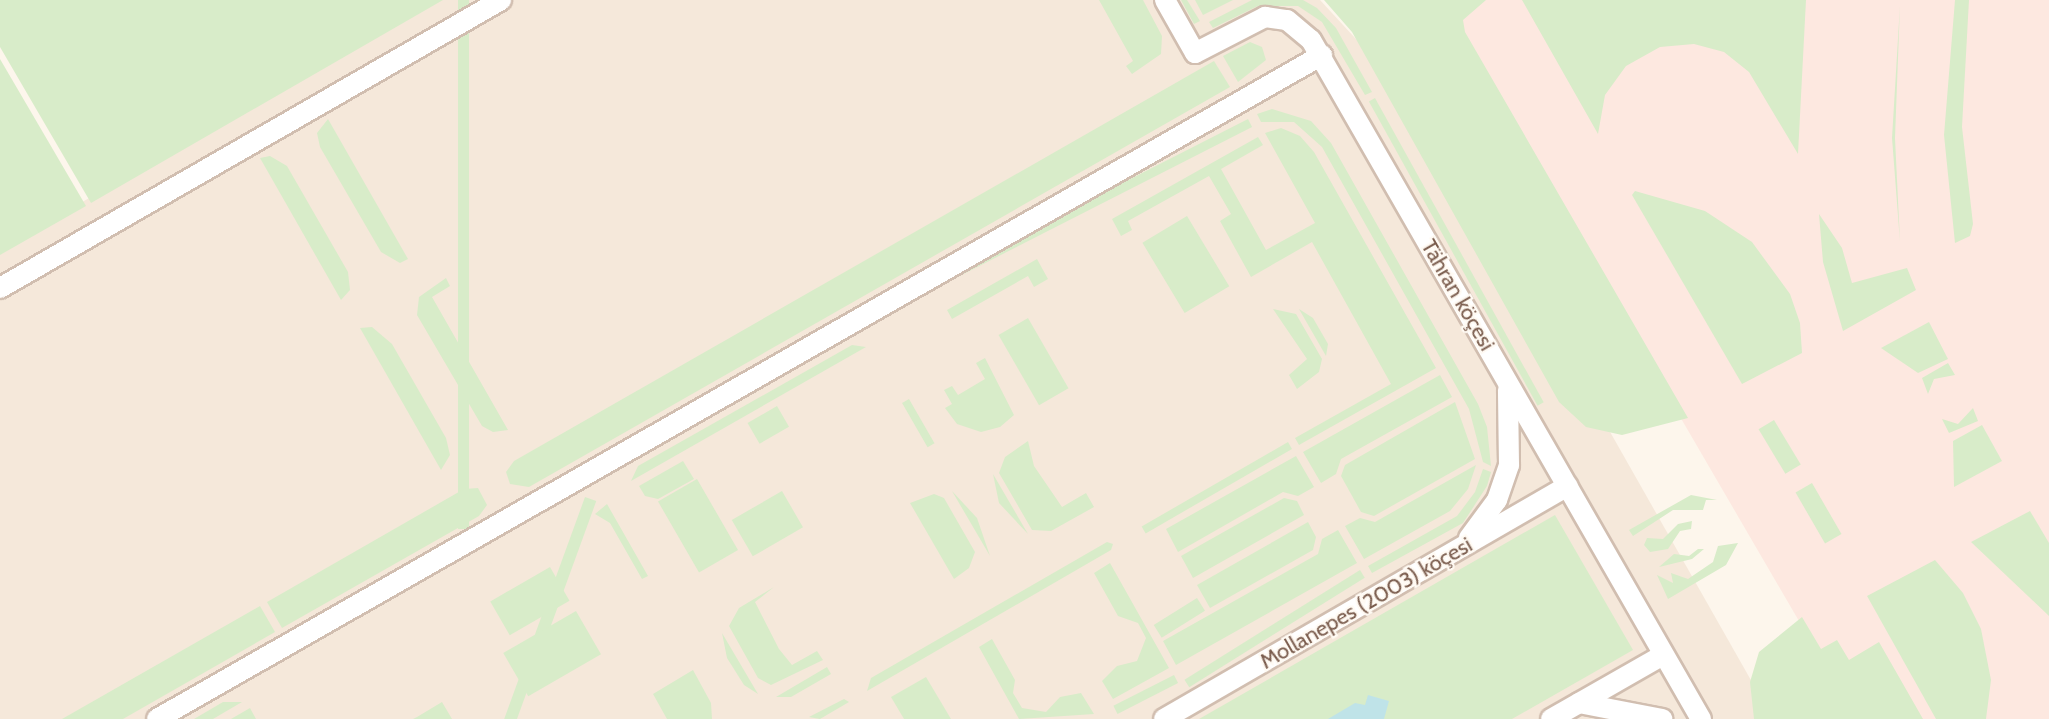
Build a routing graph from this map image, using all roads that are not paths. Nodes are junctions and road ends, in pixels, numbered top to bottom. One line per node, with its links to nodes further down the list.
1 (501, 0): 4 (street)
2 (1165, 0): 3 (street, Tähran köçesi)
3 (1322, 55): 5 (street, Tähran köçesi); 10 (street)
4 (0, 288)
5 (1506, 379): 6 (street, Tähran köçesi); 7 (street)
6 (1567, 486): 7 (street, Mollanepes (2003) köçesi); 8 (street, Tähran köçesi)
7 (1460, 549): 11 (street, Mollanepes (2003) köçesi)
8 (1663, 655): 9 (street); 14 (street, Tähran köçesi)
9 (1580, 703): 12 (street); 13 (street)
10 (157, 719)
11 (1164, 719)
12 (1551, 719)
13 (1662, 719)
14 (1701, 719)

